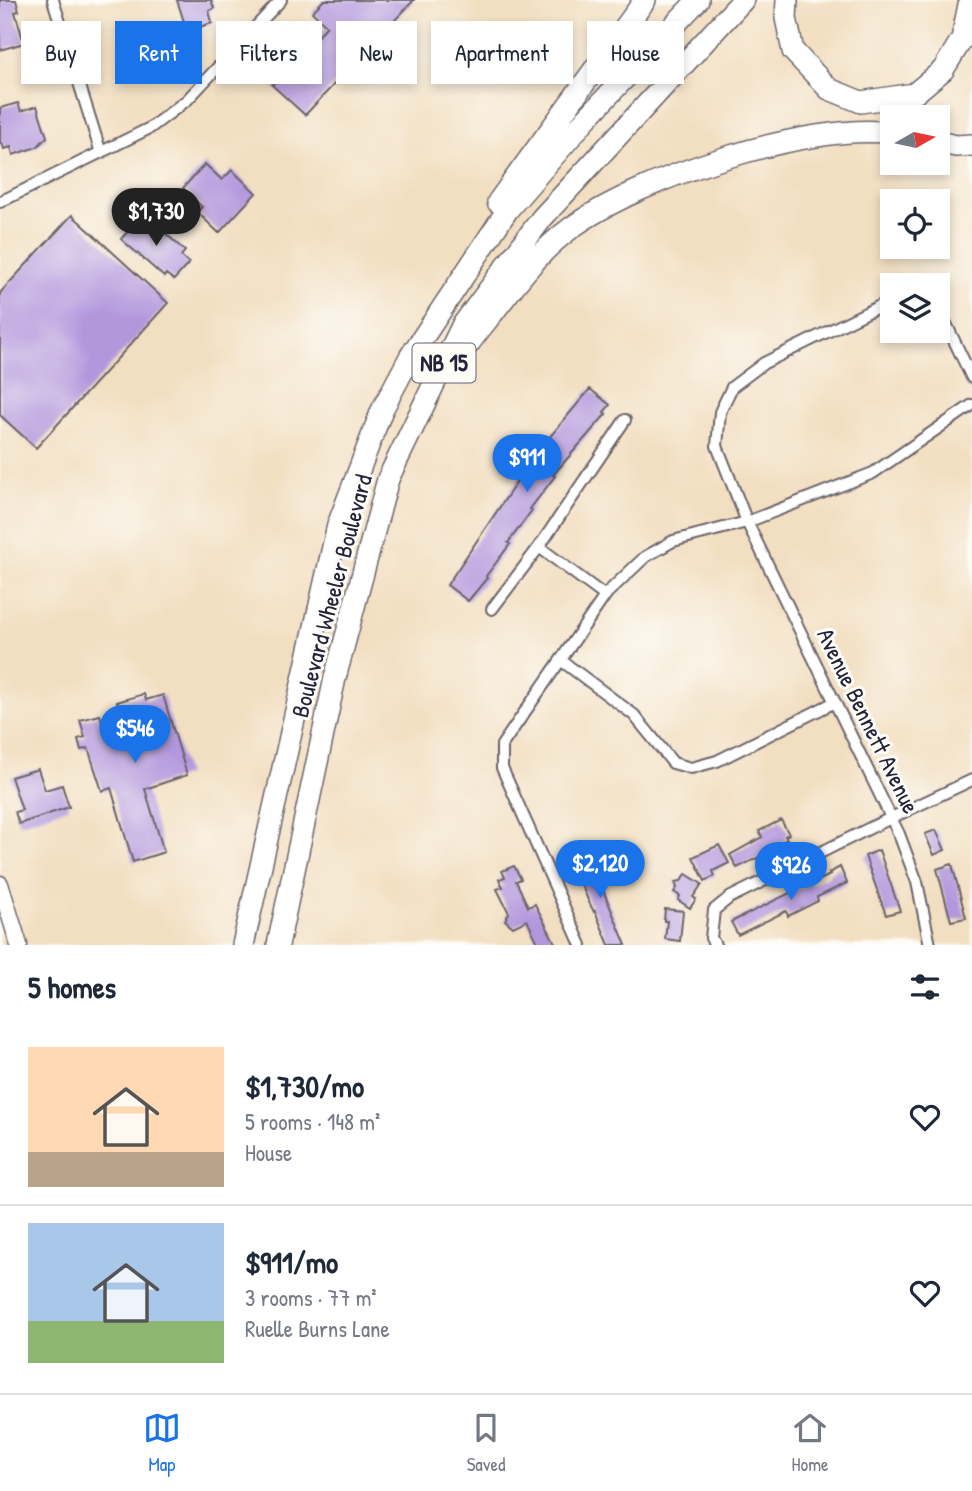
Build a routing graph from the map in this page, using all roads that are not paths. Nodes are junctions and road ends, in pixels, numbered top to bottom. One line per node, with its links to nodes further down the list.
1 (52, 0): 11 (street)
2 (281, 0): 11 (street)
3 (645, 0): 20 (highway)
4 (698, 0): 20 (highway, Boulevard Wheeler Boulevard / NB 15)
5 (743, 0): 18 (highway, Boulevard Wheeler Boulevard / NB 15)
6 (787, 0): 7 (highway)
7 (970, 0)
8 (880, 132): 18 (highway)
9 (950, 145): 10 (highway)
10 (972, 145)
11 (101, 153): 12 (street)
12 (0, 202)
13 (880, 306): 19 (street, Avenue Bennett Avenue)
14 (950, 332): 15 (street)
15 (972, 378)
16 (972, 405): 19 (street)
17 (625, 420): 21 (street)
18 (377, 519): 31 (highway, Boulevard Wheeler Boulevard / NB 15)
19 (747, 522): 22 (street); 25 (street, Avenue Bennett Avenue)
20 (338, 526): 30 (highway, Boulevard Wheeler Boulevard / NB 15)
21 (539, 547): 22 (street); 23 (street)
22 (606, 596): 24 (street)
23 (492, 609)
24 (562, 661): 25 (street); 32 (street)
25 (835, 702): 27 (street, Avenue Bennett Avenue)
26 (972, 780): 27 (street)
27 (891, 818): 33 (street); 34 (street, Avenue Bennett Avenue)
28 (0, 884): 29 (street)
29 (19, 945)
30 (243, 945)
31 (278, 945)
32 (582, 945)
33 (715, 945)
34 (930, 945)

